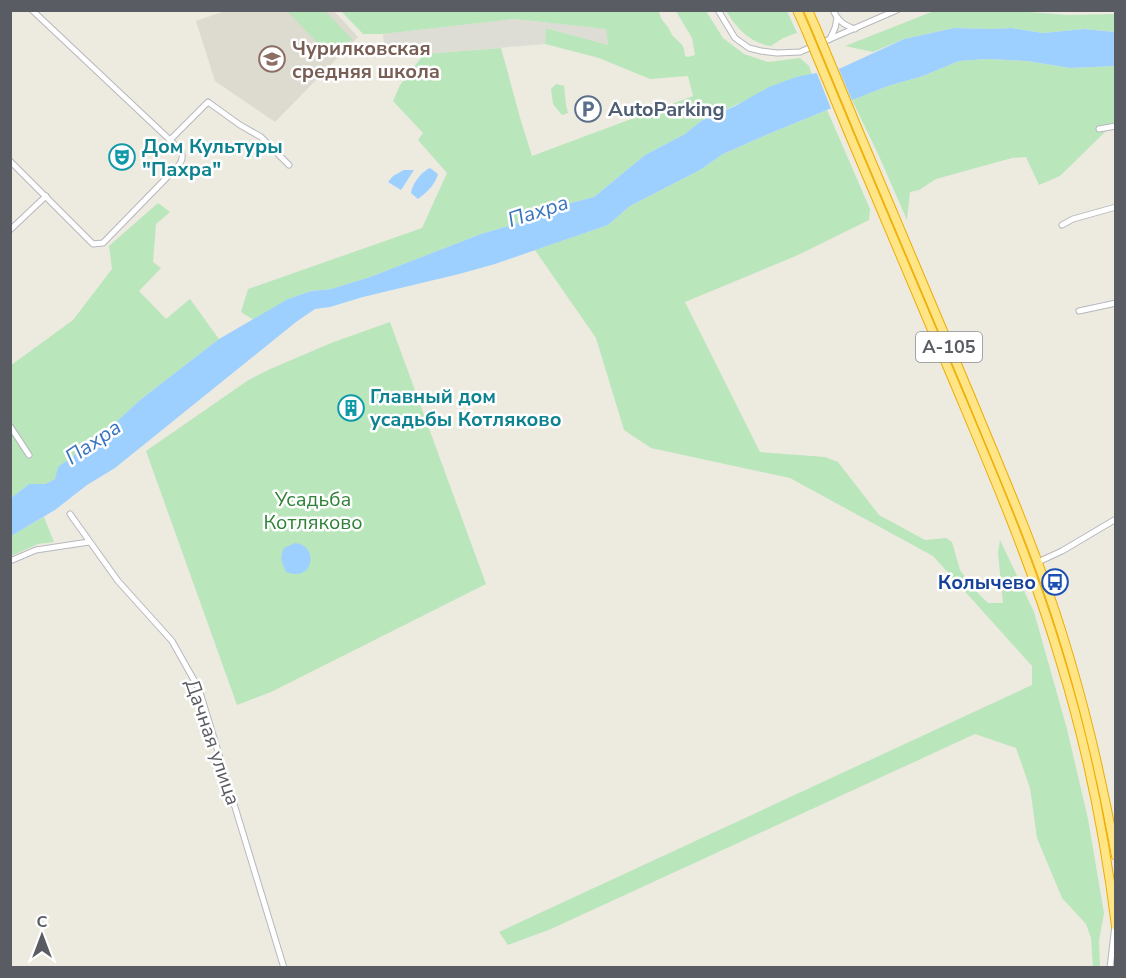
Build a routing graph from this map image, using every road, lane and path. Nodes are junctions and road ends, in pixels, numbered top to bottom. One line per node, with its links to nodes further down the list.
1 (32, 10): 12 (street)
2 (718, 10): 9 (street)
3 (797, 10): 29 (highway, А-105, bridge)
4 (808, 10): 27 (highway, А-105, bridge)
5 (833, 10): 7 (street)
6 (897, 10): 8 (street)
7 (837, 18): 8 (street); 9 (street)
8 (855, 29): 9 (street)
9 (830, 39)
10 (1116, 126): 11 (street)
11 (1099, 129)
12 (170, 140): 14 (street); 15 (street)
13 (10, 161): 15 (street)
14 (289, 165)
15 (46, 196): 18 (street)
16 (1116, 207): 17 (street)
17 (1062, 225)
18 (10, 230)
19 (1116, 303): 20 (street)
20 (1079, 311)
21 (10, 426): 22 (street)
22 (29, 455)
23 (70, 514): 25 (street, Дачная улица)
24 (1116, 519): 27 (street)
25 (89, 542): 26 (street); 30 (street, Дачная улица)
26 (10, 561)
27 (1038, 562): 28 (highway, А-105)
28 (1116, 856)
29 (1115, 926): 31 (street)
30 (284, 968)
31 (1110, 968)

